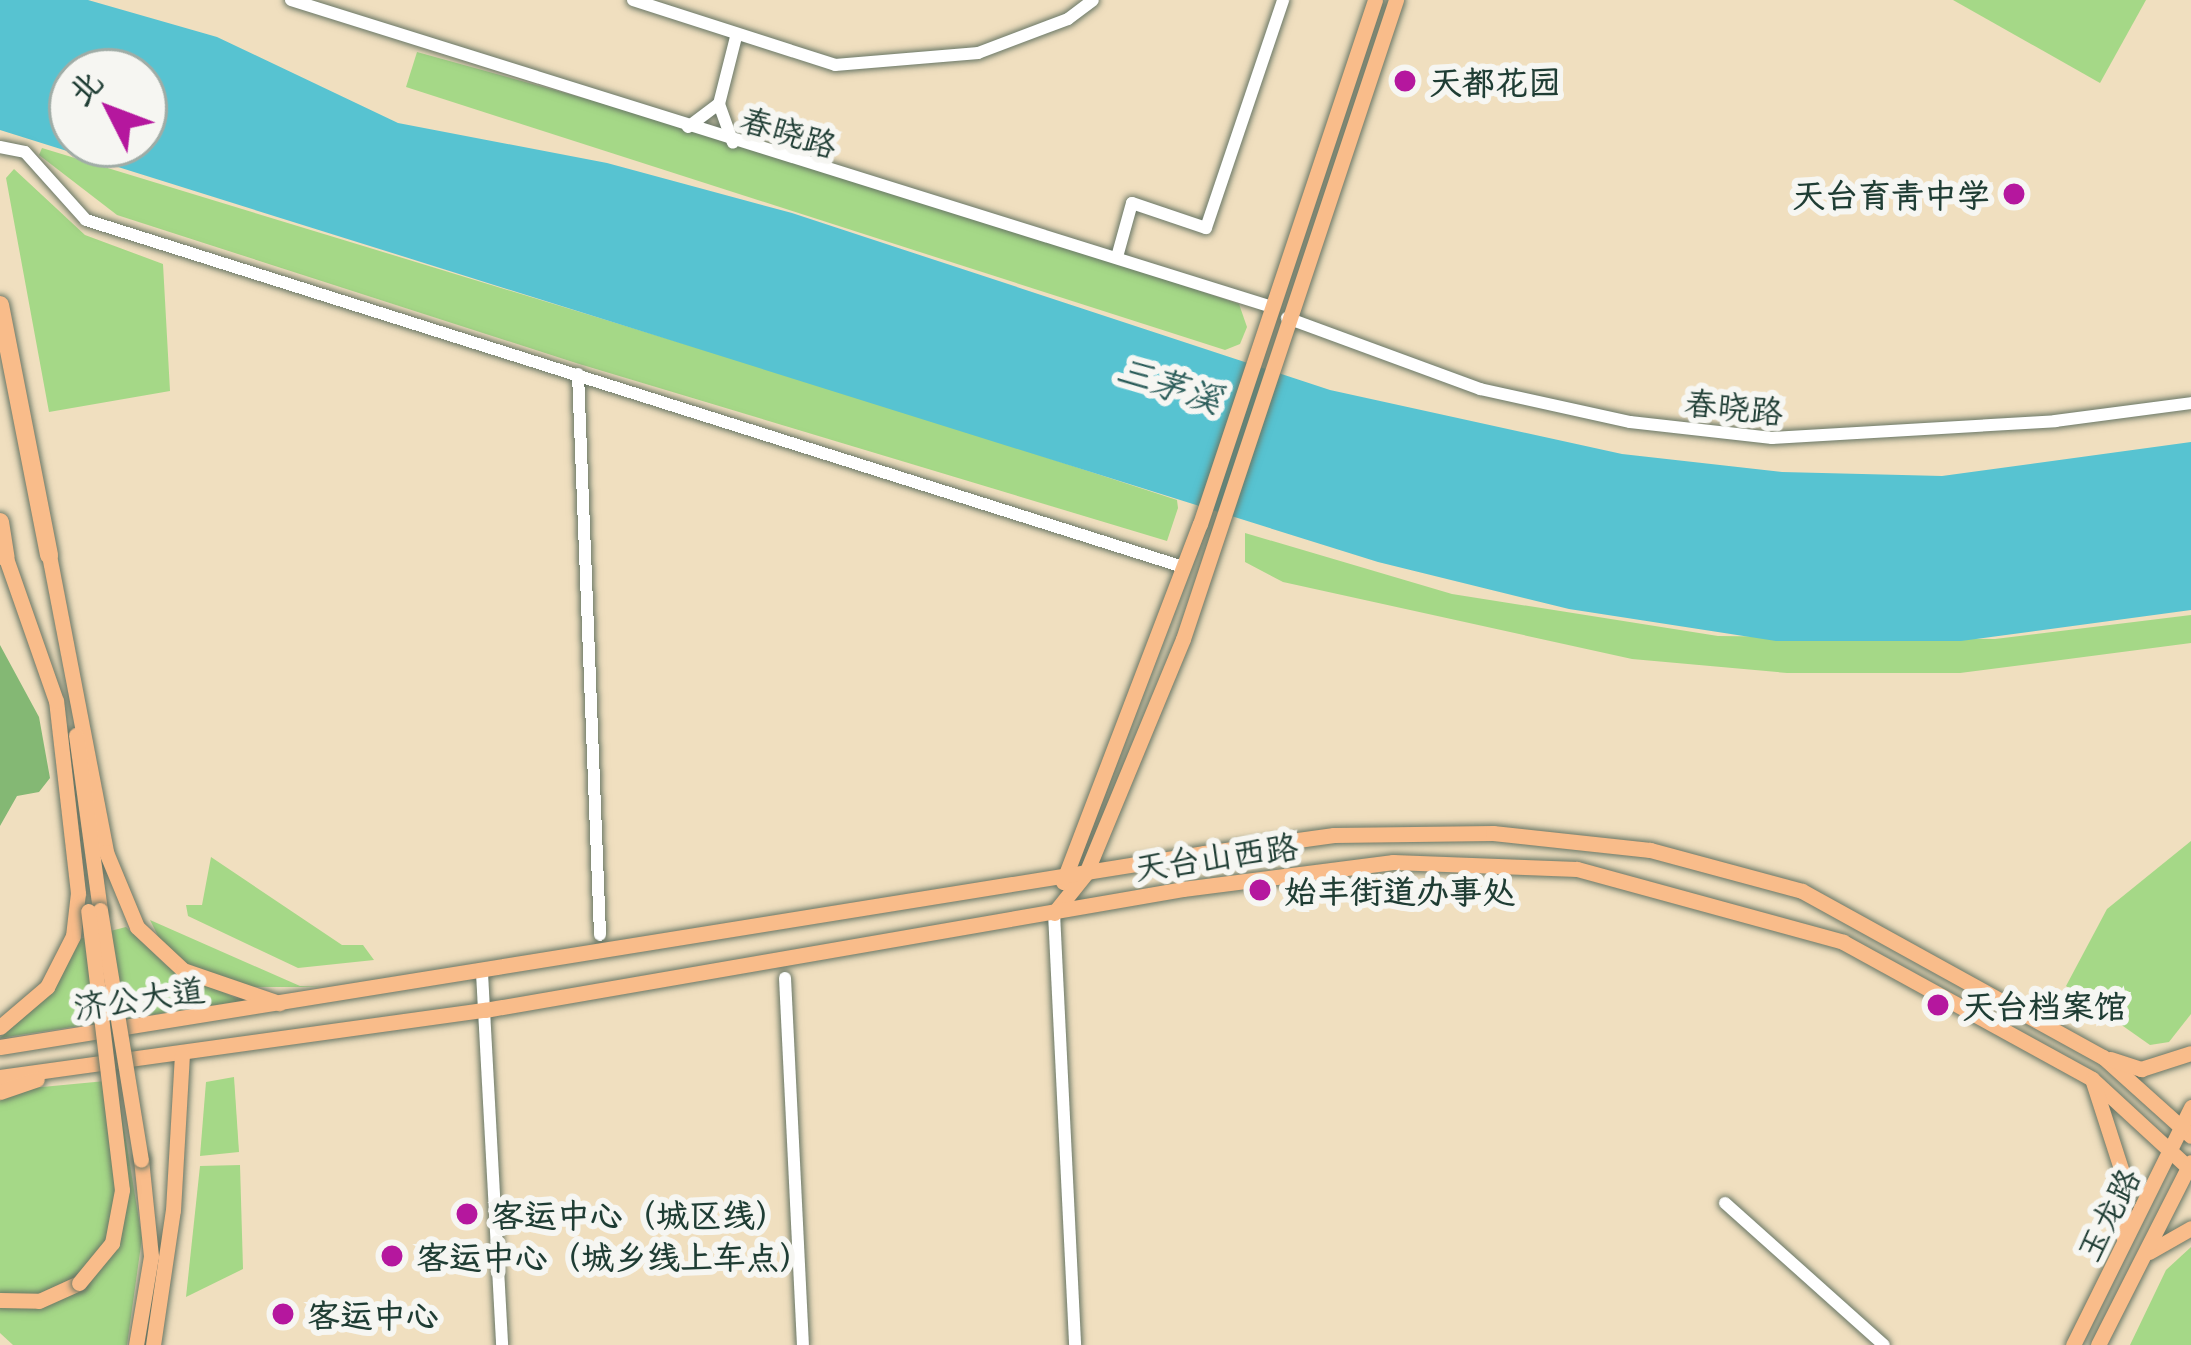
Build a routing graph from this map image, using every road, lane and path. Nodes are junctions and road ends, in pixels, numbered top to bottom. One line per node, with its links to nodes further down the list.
1 (291, 0): 9 (street, 春晓路)
2 (633, 0): 7 (street)
3 (1093, 0): 7 (street)
4 (1283, 0): 12 (street)
5 (1375, 0): 13 (main road)
6 (1396, 0): 15 (main road)
7 (736, 37): 8 (street)
8 (719, 104): 9 (street); 10 (street)
9 (688, 127): 10 (street, 春晓路)
10 (733, 143): 12 (street, 春晓路)
11 (0, 147): 17 (street)
12 (1117, 257): 13 (street, 春晓路)
13 (1272, 308): 16 (main road)
14 (2, 314): 21 (highway)
15 (1287, 318): 16 (main road); 18 (street, 春晓路)
16 (1267, 352): 20 (main road)
17 (578, 374): 23 (street); 33 (street)
18 (2191, 403)
19 (0, 522): 22 (highway)
20 (1208, 528): 23 (main road); 29 (main road)
21 (49, 555): 24 (main road)
22 (5, 558): 24 (main road)
23 (1183, 567): 30 (main road)
24 (67, 719): 31 (main road); 31 (main road); 31 (main road); 36 (main road)
25 (1318, 837): 26 (main road, 天台山西路); 28 (main road); 29 (main road, 天台山西路)
26 (1583, 843): 27 (main road); 42 (main road, 天台山西路)
27 (1577, 869): 28 (main road, 天台山西路); 45 (main road, 天台山西路)
28 (1322, 871): 32 (main road, 天台山西路)
29 (1085, 873): 30 (main road, 天台山西路); 32 (main road)
30 (1065, 876): 32 (main road); 34 (main road, 天台山西路)
31 (88, 912): 38 (main road); 55 (main road, bridge); 56 (main road, bridge)
32 (1054, 913): 37 (main road, 天台山西路); 60 (street)
33 (600, 935)
34 (482, 974): 36 (main road, 天台山西路); 37 (street)
35 (785, 978): 59 (street)
36 (287, 1006): 39 (main road, 济公大道)
37 (485, 1010): 41 (main road, 天台山西路); 58 (street)
38 (0, 1028)
39 (0, 1047)
40 (2191, 1053): 42 (main road)
41 (182, 1055): 43 (main road, 济公大道); 57 (main road)
42 (2103, 1058): 48 (main road, 天台山西路)
43 (62, 1071): 44 (main road, 济公大道); 46 (main road)
44 (0, 1077)
45 (2092, 1079): 49 (main road, 天台山西路); 53 (main road)
46 (0, 1092)
47 (2191, 1107): 48 (main road, 玉龙路)
48 (2187, 1131): 49 (main road, 玉龙路)
49 (2173, 1149): 50 (main road, 天台山西路); 53 (main road, 玉龙路)
50 (2190, 1167): 54 (main road, 玉龙路)
51 (1725, 1203): 61 (street)
52 (2191, 1228): 54 (main road)
53 (2123, 1249): 62 (main road, 玉龙路)
54 (2146, 1254): 63 (main road, 玉龙路)
55 (0, 1300)
56 (136, 1345)
57 (153, 1345)
58 (502, 1345)
59 (803, 1345)
60 (1075, 1345)
61 (1884, 1345)
62 (2073, 1345)
63 (2098, 1345)

